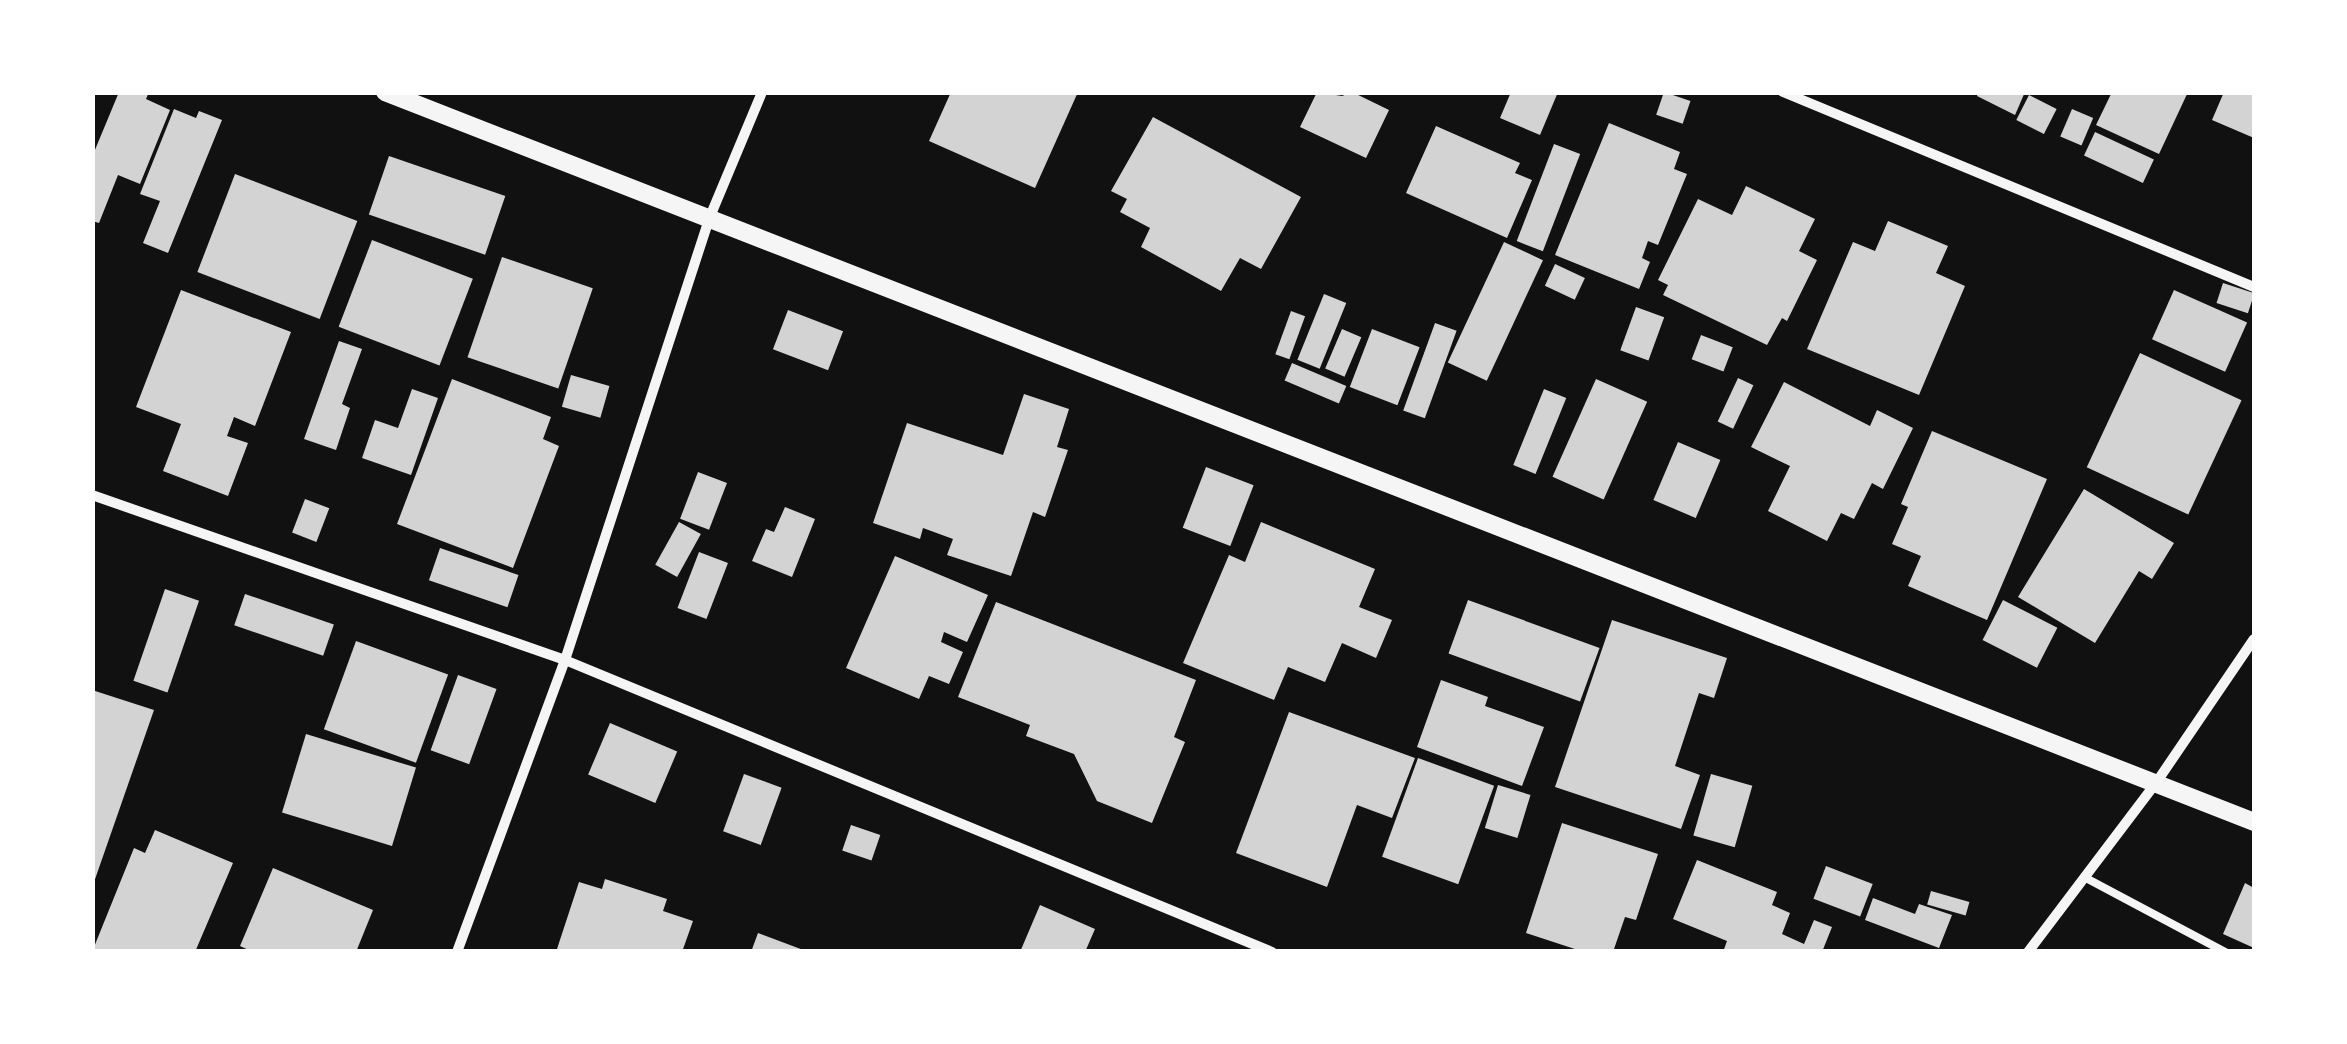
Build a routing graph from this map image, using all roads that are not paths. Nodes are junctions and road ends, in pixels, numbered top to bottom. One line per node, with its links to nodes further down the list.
1 (385, 92): 4 (street)
2 (762, 92): 4 (street)
3 (1783, 92): 5 (street)
4 (710, 219): 8 (street); 9 (street)
5 (2254, 287)
6 (92, 494): 8 (street)
7 (2254, 639): 9 (street)
8 (564, 660): 12 (street); 13 (street)
9 (2156, 783): 10 (street); 11 (street)
10 (2254, 822)
11 (2084, 877): 14 (street); 15 (lane)
12 (457, 952)
13 (1272, 952)
14 (2028, 952)
15 (2225, 952)

